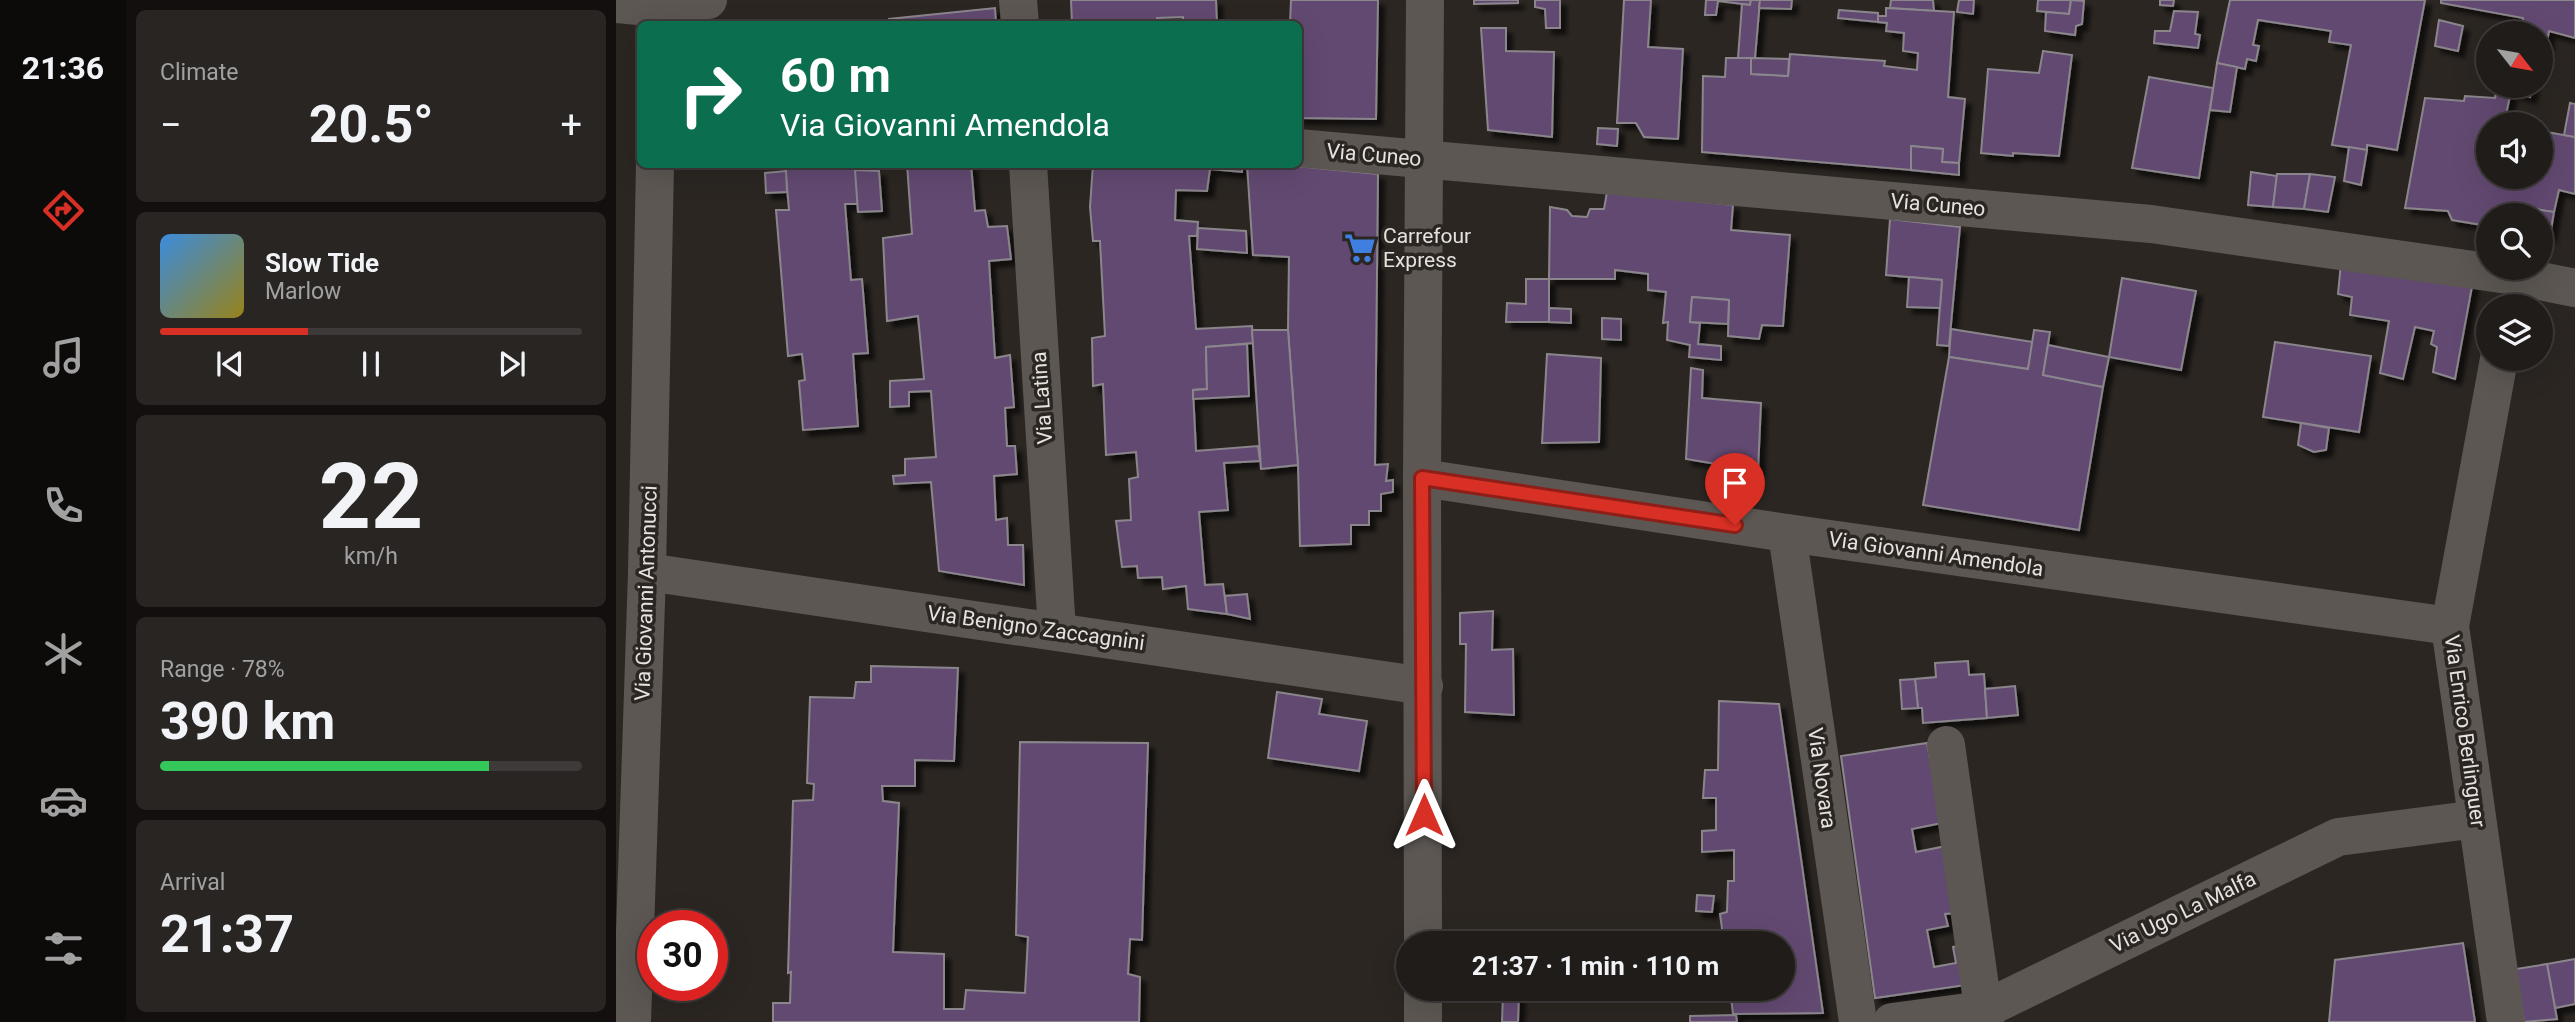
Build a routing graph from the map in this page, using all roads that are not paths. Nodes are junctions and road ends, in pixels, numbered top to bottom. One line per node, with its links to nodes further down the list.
1 (708, 0): 5 (street)
2 (1018, 0): 6 (street)
3 (1425, 0): 8 (street)
4 (616, 4): 5 (street)
5 (660, 11)
6 (1020, 21)
7 (1302, 148): 8 (street, Via Cuneo)
8 (1424, 160): 12 (street, Via Cuneo); 14 (street)
9 (655, 168): 16 (street, Via Giovanni Antonucci)
10 (1028, 168): 18 (street, Via Latina)
11 (2575, 288): 12 (street, Via Cuneo)
12 (2512, 291)
13 (2497, 371): 17 (street, Via Enrico Berlinguer)
14 (1422, 478): 15 (street, Via Giovanni Amendola); 19 (street)
15 (1787, 533): 17 (street, Via Giovanni Amendola); 27 (street, Via Novara)
16 (647, 572): 18 (street, Via Benigno Zaccagnini); 25 (street, Via Giovanni Antonucci)
17 (2450, 626): 21 (street, Via Enrico Berlinguer)
18 (1057, 631): 19 (street, Via Benigno Zaccagnini)
19 (1424, 686): 22 (street)
20 (1946, 745): 24 (street)
21 (2477, 819): 24 (street, Via Ugo La Malfa); 29 (street, Via Enrico Berlinguer)
22 (1423, 931)
23 (1423, 1001): 26 (street)
24 (1984, 1016): 28 (street, Via Ugo La Malfa)
25 (632, 1022)
26 (1423, 1022)
27 (1858, 1022)
28 (1892, 1022)
29 (2506, 1022)

